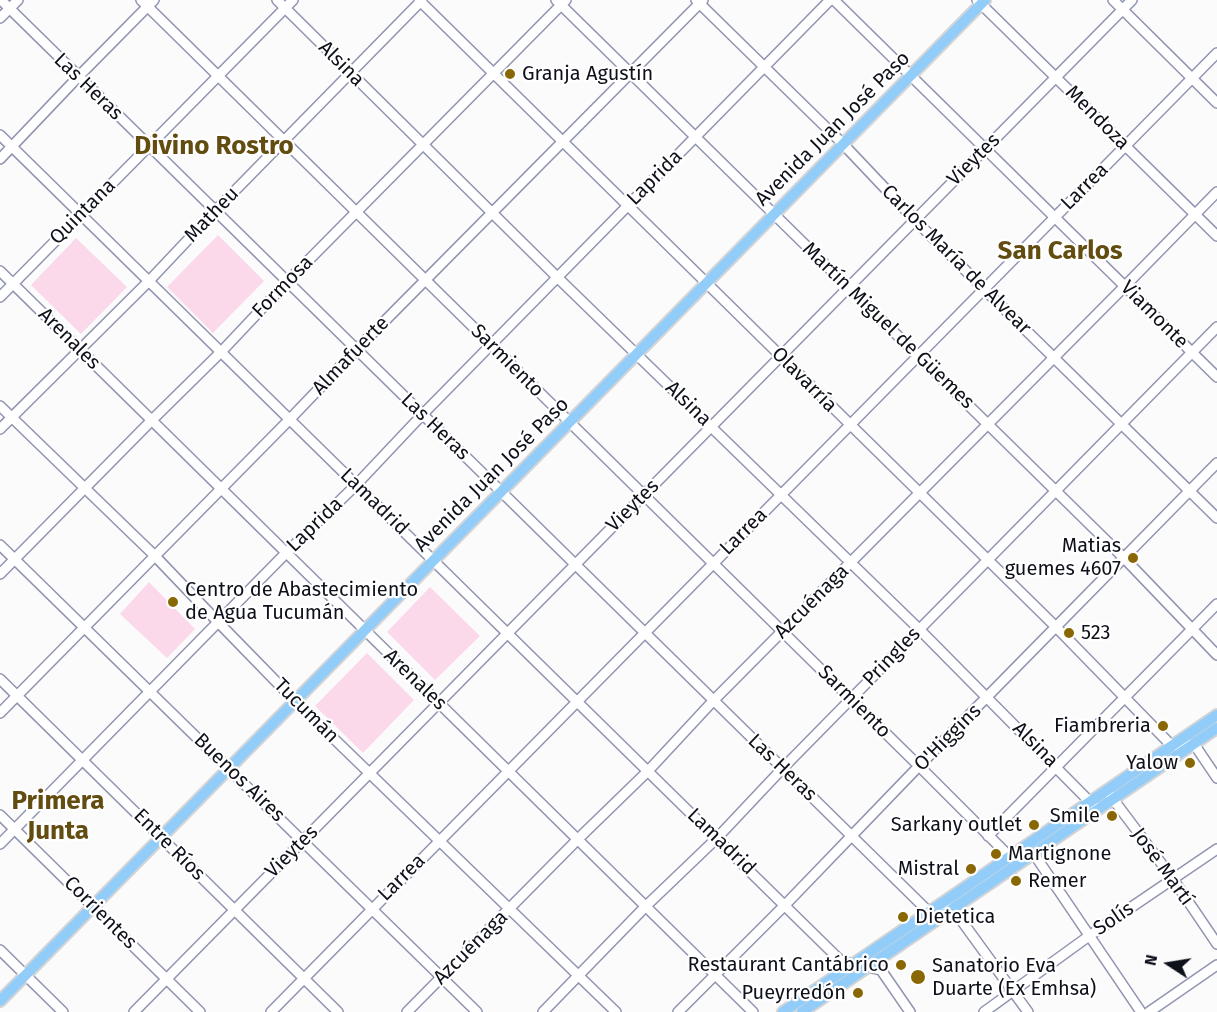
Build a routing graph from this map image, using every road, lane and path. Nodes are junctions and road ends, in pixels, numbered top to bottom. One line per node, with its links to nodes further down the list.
1 (1, 0): 14 (street, Las Heras)
2 (18, 0): 14 (street)
3 (277, 0): 13 (street, Alsina)
4 (293, 0): 13 (street, Quintana)
5 (832, 0): 18 (street, Laprida); 22 (street, Viamonte)
6 (1113, 0): 15 (street)
7 (1132, 0): 15 (street, Vieytes)
8 (421, 1): 19 (street, Matheu); 21 (street, Olavarría)
9 (699, 1): 18 (street, Carlos María de Alvear); 20 (street, Almafuerte)
10 (981, 1): 22 (main road, Avenida Juan José Paso); 25 (street, Mendoza)
11 (147, 2): 23 (street, Sarmiento); 24 (street)
12 (561, 2): 20 (street, Martín Miguel de Güemes); 21 (street, Formosa)
13 (285, 8): 19 (street, Alsina); 23 (street, Quintana)
14 (9, 9): 16 (street); 24 (street, Las Heras)
15 (1123, 9): 25 (street, Vieytes); 26 (street)
16 (0, 18)
17 (1217, 53): 26 (street, Larrea)
18 (764, 67): 29 (street, Laprida); 32 (street, Carlos María de Alvear)
19 (351, 73): 30 (street, Matheu); 33 (street, Alsina)
20 (630, 73): 29 (street, Martín Miguel de Güemes); 31 (street, Almafuerte)
21 (493, 74): 31 (street, Olavarría); 33 (street, Formosa)
22 (911, 75): 32 (main road, Avenida Juan José Paso); 37 (street, Viamonte)
23 (218, 76): 30 (street, Sarmiento); 34 (street, Quintana)
24 (78, 77): 34 (street, Las Heras); 36 (street)
25 (1056, 77): 35 (street, Mendoza); 37 (street, Vieytes)
26 (1192, 78): 27 (street); 35 (street, Larrea)
27 (1217, 104)
28 (0, 135): 36 (street, Lamadrid)
29 (695, 137): 40 (street, Laprida); 44 (street, Martín Miguel de Güemes)
30 (284, 141): 41 (street, Matheu); 42 (street, Sarmiento)
31 (563, 142): 40 (street, Olavarría); 43 (street, Almafuerte)
32 (843, 144): 44 (main road, Avenida Juan José Paso); 48 (street, Carlos María de Alvear)
33 (423, 145): 42 (street, Formosa); 43 (street, Alsina)
34 (149, 146): 41 (street, Las Heras); 46 (street, Quintana)
35 (1125, 146): 45 (street, Mendoza); 47 (street, Larrea)
36 (12, 147): 38 (street); 46 (street, Lamadrid)
37 (985, 149): 47 (street, Viamonte); 48 (street, Vieytes)
38 (0, 159)
39 (1217, 192): 45 (street, Azcuénaga)
40 (628, 206): 51 (street, Laprida); 55 (street, Olavarría)
41 (215, 211): 53 (street, Matheu); 54 (street, Las Heras)
42 (357, 212): 52 (street, Sarmiento); 54 (street, Formosa)
43 (492, 213): 51 (street, Alsina); 52 (street, Almafuerte)
44 (774, 214): 55 (main road, Avenida Juan José Paso); 58 (street, Martín Miguel de Güemes)
45 (1195, 214): 49 (street, Mendoza); 57 (street, Azcuénaga)
46 (81, 215): 53 (street, Lamadrid); 56 (street, Quintana)
47 (1054, 218): 57 (street, Viamonte); 59 (street, Larrea)
48 (915, 220): 58 (street, Vieytes); 59 (street, Carlos María de Alvear)
49 (1217, 236)
50 (0, 271): 56 (street, Arenales)
51 (558, 278): 62 (street, Laprida); 67 (street, Alsina)
52 (425, 280): 62 (street, Sarmiento); 64 (street, Almafuerte)
53 (149, 281): 63 (street, Matheu); 65 (street, Lamadrid)
54 (287, 282): 64 (street, Las Heras); 65 (street, Formosa)
55 (706, 283): 67 (main road, Avenida Juan José Paso); 68 (street, Olavarría)
56 (13, 284): 60 (street, Quintana); 63 (street, Arenales)
57 (1125, 286): 66 (street, Viamonte); 70 (street, Azcuénaga)
58 (849, 287): 68 (street, Vieytes); 69 (street, Martín Miguel de Güemes)
59 (984, 289): 69 (street, Larrea); 70 (street, Carlos María de Alvear)
60 (0, 297)
61 (1217, 327): 66 (street, Pringles)
62 (491, 345): 73 (street, Laprida); 77 (street, Sarmiento)
63 (79, 349): 74 (street, Matheu); 76 (street, Arenales)
64 (356, 350): 73 (street, Las Heras); 75 (street, Almafuerte)
65 (221, 352): 75 (street, Lamadrid); 76 (street, Formosa)
66 (1192, 353): 71 (street, Viamonte); 78 (street, Pringles)
67 (636, 354): 77 (main road, Avenida Juan José Paso); 81 (street, Alsina)
68 (781, 356): 80 (street, Olavarría); 81 (street, Vieytes)
69 (918, 356): 79 (street, Martín Miguel de Güemes); 80 (street, Larrea)
70 (1053, 358): 78 (street, Carlos María de Alvear); 79 (street, Azcuénaga)
71 (1217, 377)
72 (0, 406): 74 (street, Tucumán)
73 (422, 415): 84 (street, Laprida); 89 (street, Las Heras)
74 (12, 418): 82 (street, Matheu); 85 (street, Tucumán)
75 (290, 419): 84 (street, Lamadrid); 86 (street, Almafuerte)
76 (152, 420): 85 (street, Formosa); 86 (street, Arenales)
77 (570, 422): 89 (main road, Avenida Juan José Paso); 91 (street, Sarmiento)
78 (1121, 423): 87 (street, Pringles); 88 (street, Carlos María de Alvear)
79 (988, 424): 87 (street, Martín Miguel de Güemes); 90 (street, Azcuénaga)
80 (850, 425): 90 (street, Olavarría); 92 (street, Larrea)
81 (711, 426): 91 (street, Vieytes); 92 (street, Alsina)
82 (0, 429)
83 (1217, 463): 88 (street, O'Higgins)
84 (356, 484): 95 (street, Laprida); 99 (street, Lamadrid)
85 (85, 488): 96 (street, Tucumán); 98 (street, Formosa)
86 (220, 488): 95 (street, Arenales); 96 (street, Almafuerte)
87 (1056, 490): 97 (street, Martín Miguel de Güemes); 100 (street, Pringles)
88 (1190, 491): 93 (street, Carlos María de Alvear); 97 (street, O'Higgins)
89 (501, 492): 99 (main road, Avenida Juan José Paso); 103 (street, Las Heras)
90 (919, 493): 100 (street, Olavarría); 101 (street, Azcuénaga)
91 (644, 495): 102 (street, Sarmiento); 103 (street, Vieytes)
92 (780, 495): 101 (street, Alsina); 102 (street, Larrea)
93 (1217, 518)
94 (0, 545): 98 (street, Buenos Aires)
95 (286, 553): 106 (street, Laprida); 111 (street, Arenales)
96 (154, 555): 106 (street, Tucumán); 107 (street, Almafuerte)
97 (1124, 558): 108 (street, O'Higgins); 110 (street, Martín Miguel de Güemes)
98 (15, 559): 104 (street, Formosa); 107 (street, Buenos Aires)
99 (434, 560): 111 (main road, Avenida Juan José Paso); 113 (street, Lamadrid)
100 (987, 560): 108 (street, Olavarría); 109 (street, Pringles)
101 (850, 562): 109 (street, Alsina); 112 (street, Azcuénaga)
102 (713, 564): 112 (street, Sarmiento); 114 (street, Larrea)
103 (575, 565): 113 (street, Vieytes); 114 (street, Las Heras)
104 (0, 574)
105 (1217, 604): 110 (street)
106 (218, 622): 117 (street, Laprida); 122 (street, Tucumán)
107 (84, 627): 117 (street, Buenos Aires); 118 (street, Almafuerte)
108 (1056, 627): 119 (street, Olavarría); 120 (street, O'Higgins)
109 (919, 629): 120 (street, Alsina); 121 (street, Pringles)
110 (1192, 629): 115 (street, Martín Miguel de Güemes); 119 (street)
111 (365, 630): 122 (main road, Avenida Juan José Paso); 125 (street, Arenales)
112 (782, 631): 121 (street, Sarmiento); 123 (street, Azcuénaga)
113 (508, 633): 124 (street, Lamadrid); 125 (street, Vieytes)
114 (645, 633): 123 (street, Las Heras); 124 (street, Larrea)
115 (1217, 655)
116 (0, 679): 118 (street, Entre Ríos)
117 (150, 691): 131 (street, Laprida); 134 (street, Buenos Aires)
118 (17, 696): 126 (street, Almafuerte); 131 (street, Entre Ríos)
119 (1125, 697): 130 (street, Olavarría); 133 (street)
120 (988, 698): 132 (street, O'Higgins); 133 (street, Alsina)
121 (851, 699): 132 (street, Sarmiento); 135 (street, Pringles)
122 (296, 701): 134 (main road, Avenida Juan José Paso); 138 (street, Tucumán)
123 (713, 701): 135 (street, Las Heras); 137 (street, Azcuénaga)
124 (577, 702): 136 (street, Larrea); 137 (street, Lamadrid)
125 (439, 703): 136 (street, Arenales); 138 (street, Vieytes)
126 (0, 713)
127 (1217, 715): 130 (main road)
128 (1217, 729): 129 (main road)
129 (1194, 744): 130 (street); 139 (street); 140 (main road)
130 (1172, 746): 140 (main road)
131 (82, 760): 143 (street, Laprida); 146 (street, Entre Ríos)
132 (919, 766): 144 (street, O'Higgins); 145 (street, Sarmiento)
133 (1056, 766): 141 (street, Alsina); 145 (street)
134 (229, 769): 146 (main road, Avenida Juan José Paso); 149 (street, Buenos Aires)
135 (782, 769): 144 (street, Las Heras); 147 (street, Pringles)
136 (508, 771): 148 (street, Arenales); 150 (street, Larrea)
137 (648, 771): 147 (street, Lamadrid); 148 (street, Azcuénaga)
138 (370, 773): 149 (street, Vieytes); 150 (street, Tucumán)
139 (1217, 778)
140 (1110, 795): 141 (main road); 155 (street, José Martí)
141 (1094, 806): 153 (main road); 154 (main road)
142 (0, 815): 143 (street, Corrientes)
143 (15, 829): 151 (street, Laprida); 157 (street, Corrientes)
144 (851, 836): 156 (street, O'Higgins); 163 (street, Las Heras)
145 (988, 836): 154 (street, Sarmiento)
146 (161, 837): 157 (main road, Avenida Juan José Paso); 162 (street, Entre Ríos)
147 (717, 838): 156 (street, Lamadrid); 158 (street, Pringles)
148 (578, 839): 158 (street, Arenales); 159 (street, Azcuénaga)
149 (303, 841): 160 (street, Buenos Aires); 162 (street, Vieytes)
150 (439, 841): 159 (street, Tucumán); 160 (street, Larrea)
151 (0, 844)
152 (1217, 849): 155 (street, Solís)
153 (1034, 854): 154 (street); 161 (main road); 164 (street)
154 (1010, 857): 163 (main road)
155 (1173, 879): 164 (street, Solís); 165 (street, José Martí)
156 (785, 905): 167 (street, Lamadrid); 170 (street, O'Higgins)
157 (93, 906): 171 (main road, Avenida Juan José Paso); 175 (street, Corrientes)
158 (646, 906): 170 (street, Arenales); 172 (street, Pringles)
159 (509, 908): 172 (street, Tucumán); 173 (street, Azcuénaga)
160 (372, 909): 173 (street, Buenos Aires); 174 (street, Larrea)
161 (953, 909): 163 (street); 169 (main road); 176 (street)
162 (235, 910): 174 (street, Entre Ríos); 175 (street, Vieytes)
163 (929, 912): 167 (main road)
164 (1089, 936): 176 (street, Solís); 194 (street)
165 (1217, 944)
166 (0, 950): 171 (street)
167 (854, 964): 169 (street, Lamadrid); 189 (main road)
168 (1217, 965): 195 (street)
169 (868, 967): 190 (main road); 191 (street)
170 (715, 974): 187 (street, O'Higgins); 188 (street, Arenales)
171 (26, 975): 177 (main road, Avenida Juan José Paso); 178 (street)
172 (578, 975): 185 (street, Pringles); 186 (street, Tucumán)
173 (442, 977): 183 (street, Azcuénaga); 184 (street, Buenos Aires)
174 (304, 978): 181 (street, Larrea); 182 (street, Entre Ríos)
175 (167, 979): 179 (street, Vieytes); 180 (street, Corrientes)
176 (1014, 992): 192 (street, Solís); 193 (street)
177 (0, 1001)
178 (63, 1012)
179 (134, 1012)
180 (200, 1012)
181 (271, 1012)
182 (338, 1012)
183 (407, 1012)
184 (477, 1012)
185 (543, 1012)
186 (616, 1012)
187 (678, 1012)
188 (753, 1012)
189 (783, 1012)
190 (802, 1012)
191 (909, 1012)
192 (984, 1012)
193 (1028, 1012)
194 (1141, 1012)
195 (1149, 1012)

